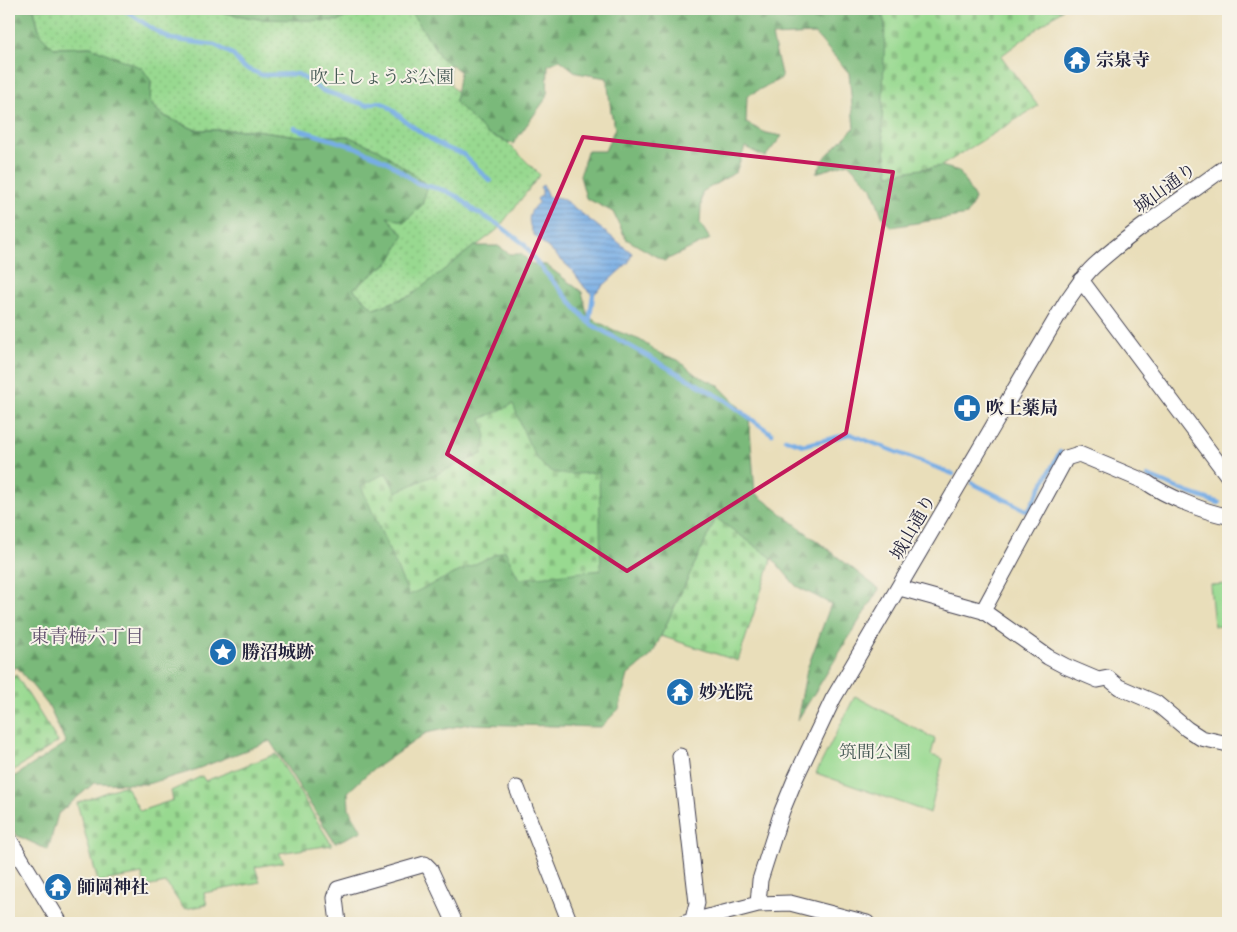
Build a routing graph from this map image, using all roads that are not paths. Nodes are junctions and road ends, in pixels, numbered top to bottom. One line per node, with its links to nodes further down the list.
1 (1228, 165): 2 (street, 城山通り)
2 (1081, 280): 3 (street); 5 (street, 城山通り)
3 (1228, 476)
4 (1228, 516): 6 (street)
5 (900, 588): 6 (street); 11 (street, 城山通り)
6 (983, 611): 7 (street)
7 (1228, 744)
8 (680, 756): 16 (street)
9 (517, 788): 15 (street)
10 (9, 840): 12 (street)
11 (758, 904): 16 (street); 17 (street)
12 (60, 923)
13 (338, 923): 14 (street)
14 (455, 923)
15 (570, 923)
16 (690, 923)
17 (867, 923)

